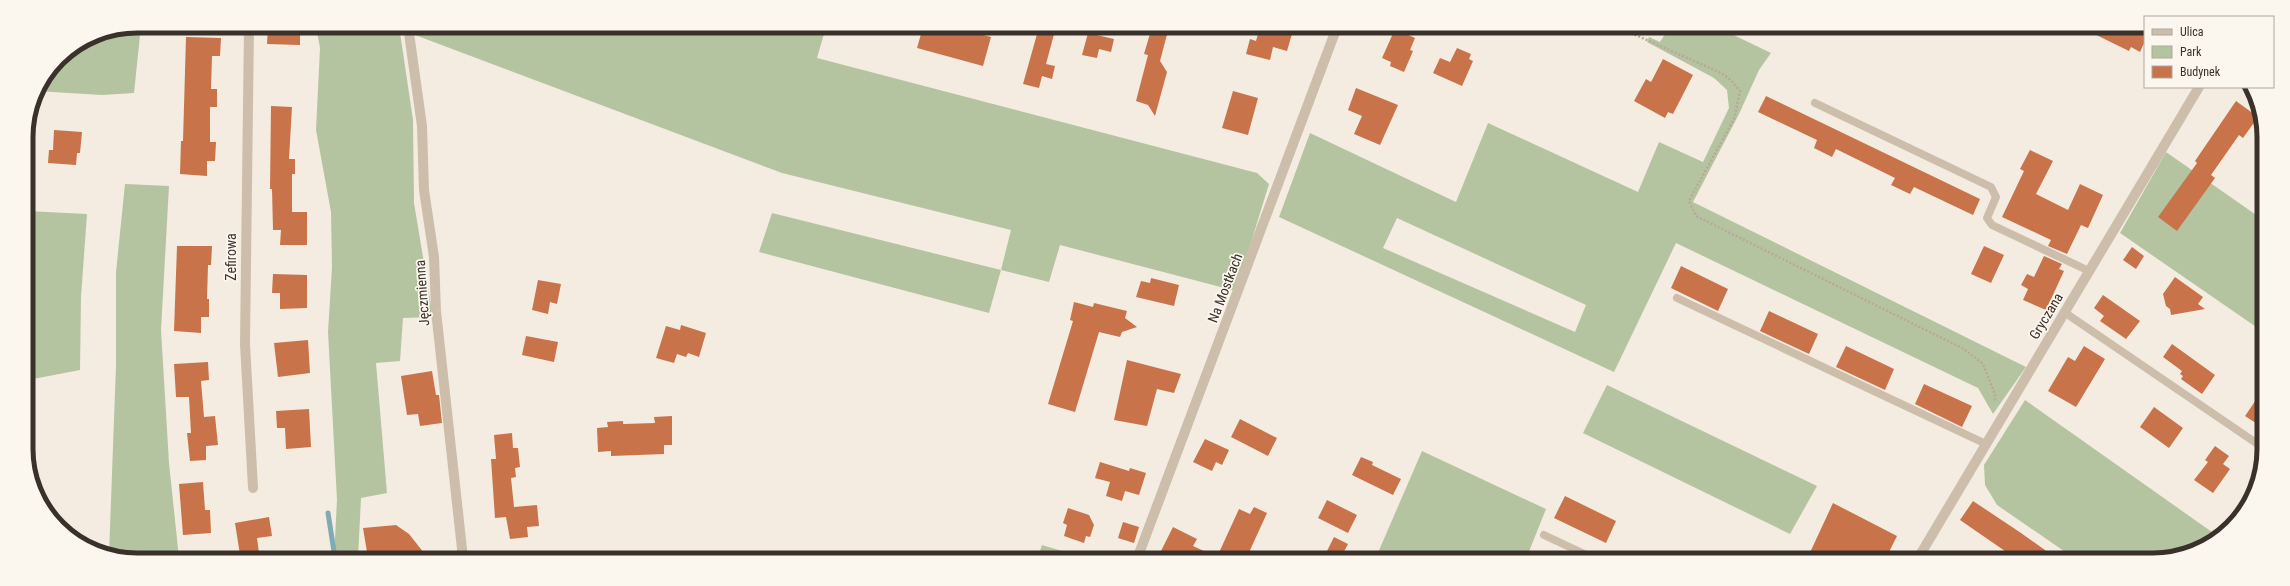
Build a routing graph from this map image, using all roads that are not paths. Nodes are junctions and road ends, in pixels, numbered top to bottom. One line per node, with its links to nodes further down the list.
1 (249, 33): 11 (street, Zefirowa)
2 (409, 33): 13 (street, Jęczmienna)
3 (1335, 33): 14 (street, Na Mostkach)
4 (2198, 88): 6 (street, Gryczana)
5 (1815, 103): 6 (lane)
6 (2089, 271): 8 (street, Gryczana)
7 (1677, 298): 9 (lane)
8 (2064, 312): 9 (street, Gryczana); 10 (lane)
9 (1986, 444): 16 (street, Gryczana)
10 (2257, 444)
11 (253, 488)
12 (1544, 535): 15 (lane)
13 (462, 553)
14 (1139, 553)
15 (1582, 553)
16 (1920, 553)

